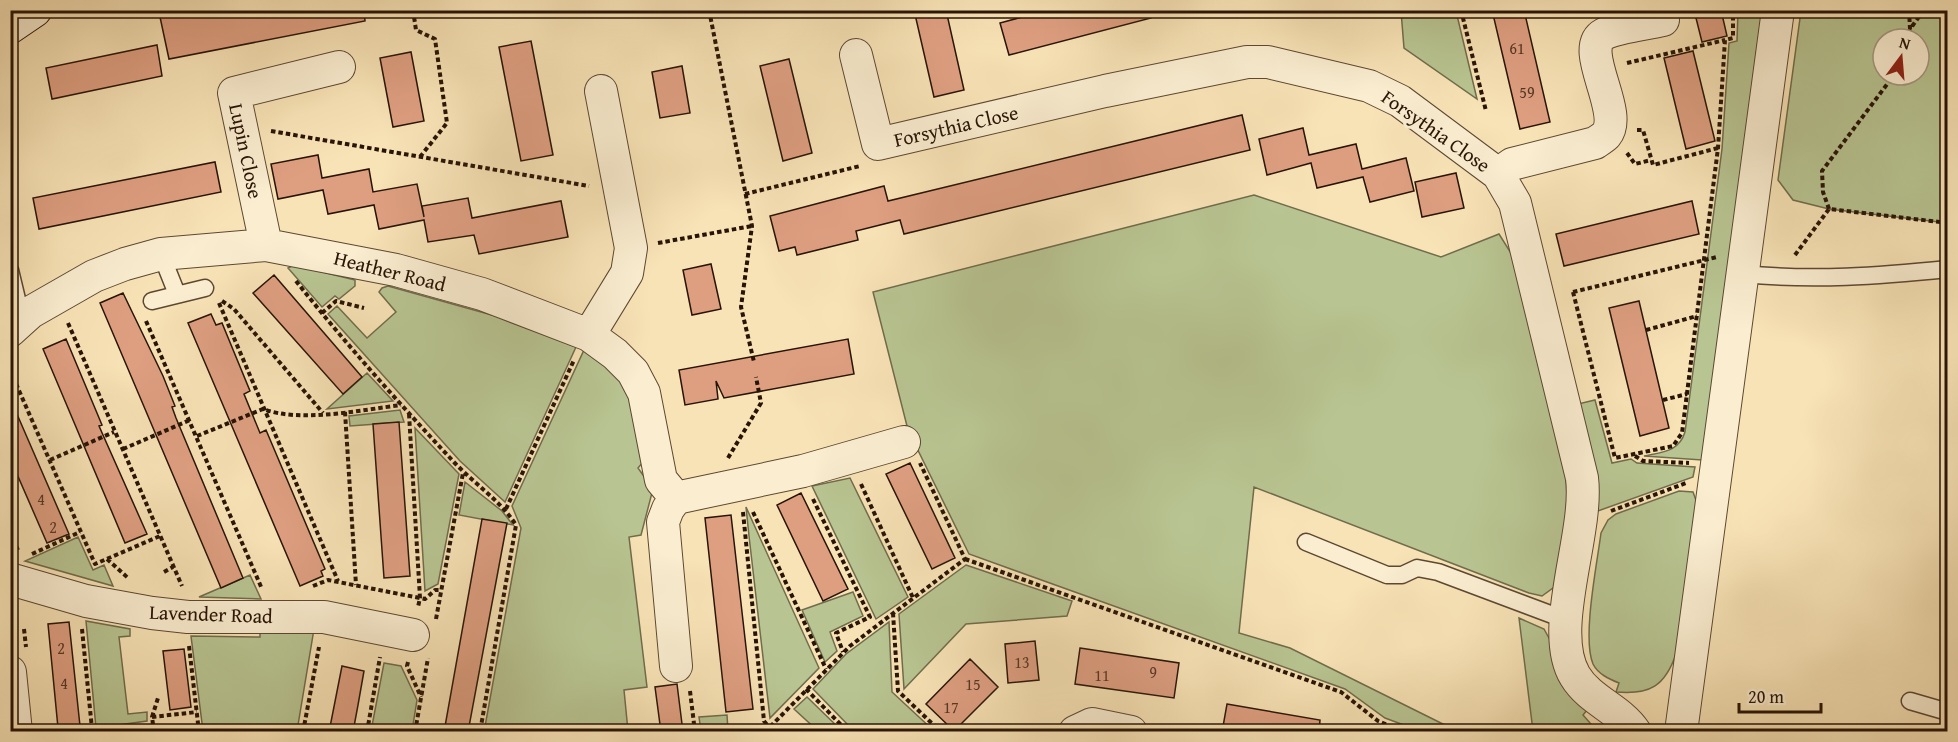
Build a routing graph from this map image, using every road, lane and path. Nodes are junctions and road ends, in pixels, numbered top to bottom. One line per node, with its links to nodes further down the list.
1 (35, 10): 10 (street)
2 (413, 10): 24 (path)
3 (709, 10): 29 (path)
4 (1461, 10): 19 (path)
5 (1733, 10): 13 (path)
6 (1778, 10): 39 (street)
7 (1909, 10): 11 (path)
8 (1924, 10): 12 (path)
9 (1663, 20): 27 (street)
10 (10, 27)
11 (1910, 27)
12 (1911, 27)
13 (1725, 40): 15 (path); 23 (path)
14 (856, 55): 22 (street, Forsythia Close)
15 (1631, 62)
16 (339, 66): 20 (street, Lupin Close)
17 (1885, 87): 30 (path)
18 (601, 91): 28 (street)
19 (1485, 111)
20 (241, 126): 24 (path); 33 (street, Lupin Close)
21 (1644, 130): 25 (path)
22 (878, 144): 27 (street, Forsythia Close); 29 (path)
23 (1718, 148): 25 (path); 36 (path)
24 (420, 157): 28 (path)
25 (1651, 160): 26 (path)
26 (1635, 164)
27 (1498, 174): 45 (street, Forsythia Close)
28 (621, 191): 34 (street)
29 (746, 194): 32 (path)
30 (1829, 209): 31 (path); 40 (path)
31 (1947, 223)
32 (752, 226): 34 (path); 54 (path)
33 (276, 247): 35 (street, Heather Road); 48 (path); 53 (street, Heather Road)
34 (631, 248): 53 (street)
35 (161, 254): 43 (lane); 44 (street, Heather Road)
36 (1704, 260): 42 (path); 49 (path)
37 (1947, 269): 40 (lane)
38 (10, 270): 51 (lane)
39 (1744, 274): 40 (lane); 133 (street)
40 (1793, 279)
41 (205, 288): 43 (lane)
42 (1573, 292): 45 (path); 69 (path)
43 (177, 294): 46 (lane)
44 (55, 299): 51 (street, Heather Road); 65 (path)
45 (1540, 300): 79 (street, Forsythia Close)
46 (152, 301)
47 (364, 308): 48 (path)
48 (322, 313): 59 (path)
49 (1696, 316): 52 (path); 57 (path)
50 (145, 319): 64 (path)
51 (16, 326)
52 (1646, 330)
53 (589, 335): 77 (street, Heather Road); 78 (path)
54 (754, 362)
55 (10, 370): 71 (path)
56 (756, 377): 75 (path)
57 (1687, 394): 58 (path); 69 (path)
58 (1663, 400)
59 (401, 405): 61 (path); 63 (path)
60 (263, 408): 62 (path); 62 (path); 66 (path); 88 (path)
61 (345, 412): 62 (path); 91 (path)
62 (324, 413)
63 (408, 414): 73 (path); 95 (path)
64 (190, 420): 66 (path); 68 (path)
65 (114, 432): 68 (path); 71 (path)
66 (197, 436): 94 (path)
67 (904, 442): 70 (street); 85 (path)
68 (123, 449): 82 (path)
69 (1634, 455): 72 (path)
70 (851, 457): 75 (street); 96 (path)
71 (50, 460): 81 (path)
72 (1700, 464)
73 (463, 473): 78 (path); 93 (path)
74 (1696, 484): 79 (path)
75 (741, 492): 77 (street); 107 (path); 116 (path)
76 (811, 494): 103 (path)
77 (676, 498): 106 (street)
78 (506, 509): 125 (path)
79 (1582, 522): 100 (street, Forsythia Close)
80 (10, 532): 81 (path)
81 (80, 532): 84 (path)
82 (160, 536): 84 (path); 86 (path)
83 (1306, 542): 100 (lane)
84 (107, 559): 90 (path)
85 (965, 559): 96 (path); 131 (path)
86 (173, 567): 87 (path); 99 (path)
87 (164, 572)
88 (338, 581): 91 (path); 92 (path)
89 (12, 584): 97 (street, Lavender Road)
90 (136, 585)
91 (356, 585): 95 (path)
92 (309, 587)
93 (441, 590): 95 (path); 101 (path)
94 (263, 592)
95 (420, 598)
96 (913, 598): 98 (path)
97 (86, 601): 99 (street, Lavender Road); 117 (path)
98 (893, 613): 103 (path); 128 (path)
99 (188, 616): 101 (street, Lavender Road); 113 (path)
100 (1566, 620): 132 (street, Forsythia Close)
101 (426, 637): 110 (path)
102 (320, 643): 122 (path)
103 (843, 652): 107 (path)
104 (379, 662): 123 (path)
105 (407, 666): 110 (path)
106 (676, 666): 126 (path)
107 (826, 669): 109 (path)
108 (10, 672): 118 (street)
109 (806, 689): 116 (path); 127 (path)
110 (421, 697): 124 (path)
111 (158, 698): 115 (path)
112 (1910, 701): 114 (lane)
113 (197, 712): 115 (path); 121 (path)
114 (1947, 712)
115 (153, 717): 120 (path)
116 (767, 730)
117 (87, 731): 119 (path)
118 (16, 732)
119 (75, 732)
120 (154, 732)
121 (199, 732)
122 (303, 732)
123 (367, 732)
124 (415, 732)
125 (480, 732)
126 (695, 732)
127 (848, 732)
128 (941, 732)
129 (1076, 732): 130 (street)
130 (1131, 732)
131 (1404, 732)
132 (1635, 732)
133 (1681, 732)

